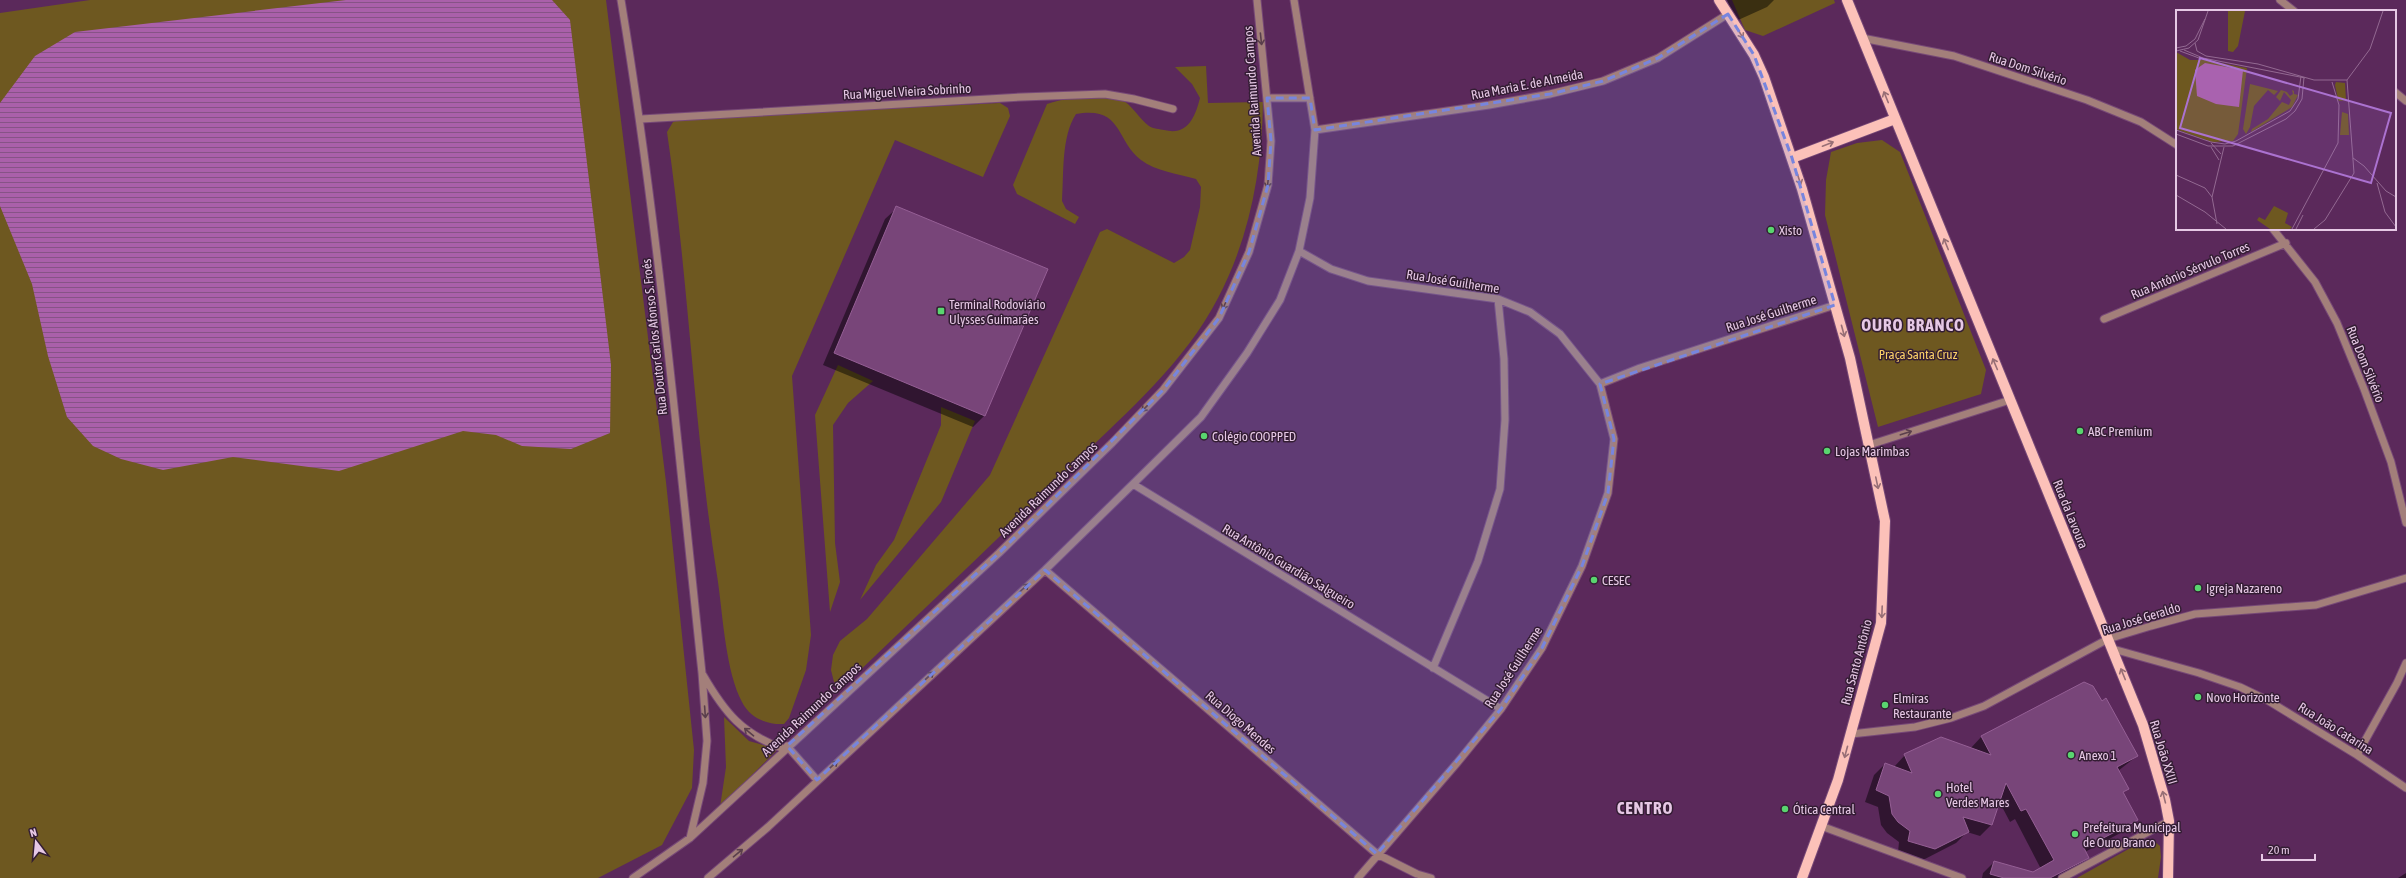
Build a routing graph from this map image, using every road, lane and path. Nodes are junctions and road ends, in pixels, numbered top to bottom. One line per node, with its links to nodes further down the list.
1 (621, 0): 16 (street, Rua Doutor Carlos Afonso S. Froés)
2 (1257, 0): 11 (street, Avenida Raimundo Campos, one-way to 11)
3 (1294, 0): 12 (street)
4 (1719, 0): 8 (main road)
5 (1847, 0): 9 (main road)
6 (2280, 0): 7 (street)
7 (2293, 10)
8 (1728, 14): 17 (street, Rua Maria E. de Almeida); 19 (main road, one-way to 19)
9 (1862, 38): 15 (main road, one-way to 9); 18 (street, Rua Dom Silvério)
10 (2396, 93): 13 (street)
11 (1267, 98): 12 (street); 40 (street, Avenida Raimundo Campos, one-way to 40)
12 (1310, 98): 17 (street)
13 (2406, 101)
14 (1173, 109): 16 (street, Rua Miguel Vieira Sobrinho)
15 (1895, 119): 19 (main road, one-way to 15); 27 (main road, one-way to 15)
16 (641, 120): 37 (street, Rua Doutor Carlos Afonso S. Froés)
17 (1315, 130): 22 (street)
18 (2176, 144)
19 (1792, 158): 24 (main road, one-way to 24)
20 (2274, 230): 21 (street, Rua Dom Silvério)
21 (2286, 243): 25 (street, Rua Antônio Sérvulo Torres); 30 (street, Rua Dom Silvério)
22 (1299, 251): 23 (street, Rua José Guilherme); 29 (street)
23 (1498, 299): 26 (street, Rua José Guilherme); 36 (street)
24 (1835, 305): 26 (street, Rua José Guilherme); 28 (main road, one-way to 28)
25 (2104, 319)
26 (1600, 384): 38 (street, Rua José Guilherme)
27 (2010, 400): 28 (street, one-way to 27); 33 (main road, Rua da Lavoura)
28 (1869, 445): 39 (main road, Rua Santo Antônio, one-way to 39)
29 (1133, 484): 31 (street); 36 (street, Rua Antônio Guardião Salgueiro)
30 (2406, 523)
31 (1045, 570): 42 (street, one-way to 31); 47 (street, Rua Diogo Mendes)
32 (2406, 578): 33 (street, Rua José Geraldo)
33 (2108, 639): 34 (main road, Rua João XXIII); 39 (street, Rua José Geraldo)
34 (2113, 649): 41 (street, Rua João Catarina); 44 (main road, Rua João XXIII, one-way to 34)
35 (2406, 663): 41 (street)
36 (1433, 668): 38 (street, Rua Antônio Guardião Salgueiro)
37 (702, 673): 40 (street, one-way to 37); 46 (street, Rua Doutor Carlos Afonso S. Froés, one-way to 46)
38 (1501, 709): 47 (street, Rua José Guilherme)
39 (1851, 734): 45 (main road, Rua Santo Antônio, one-way to 45)
40 (786, 747): 42 (street); 46 (street, Avenida Raimundo Campos)
41 (2357, 755): 43 (street, Rua João Catarina)
42 (817, 780): 49 (street, one-way to 42)
43 (2406, 788)
44 (2169, 821): 54 (street); 55 (main road, Rua João XXIII)
45 (1821, 826): 52 (main road, Rua Santo Antônio); 53 (street)
46 (690, 838): 48 (street, Avenida Raimundo Campos)
47 (1377, 854): 50 (street, Rua José Guilherme); 51 (street, Rua Diogo Mendes)
48 (633, 878)
49 (708, 878)
50 (1358, 878)
51 (1431, 878)
52 (1802, 878)
53 (1962, 878)
54 (2062, 878)
55 (2168, 878)

